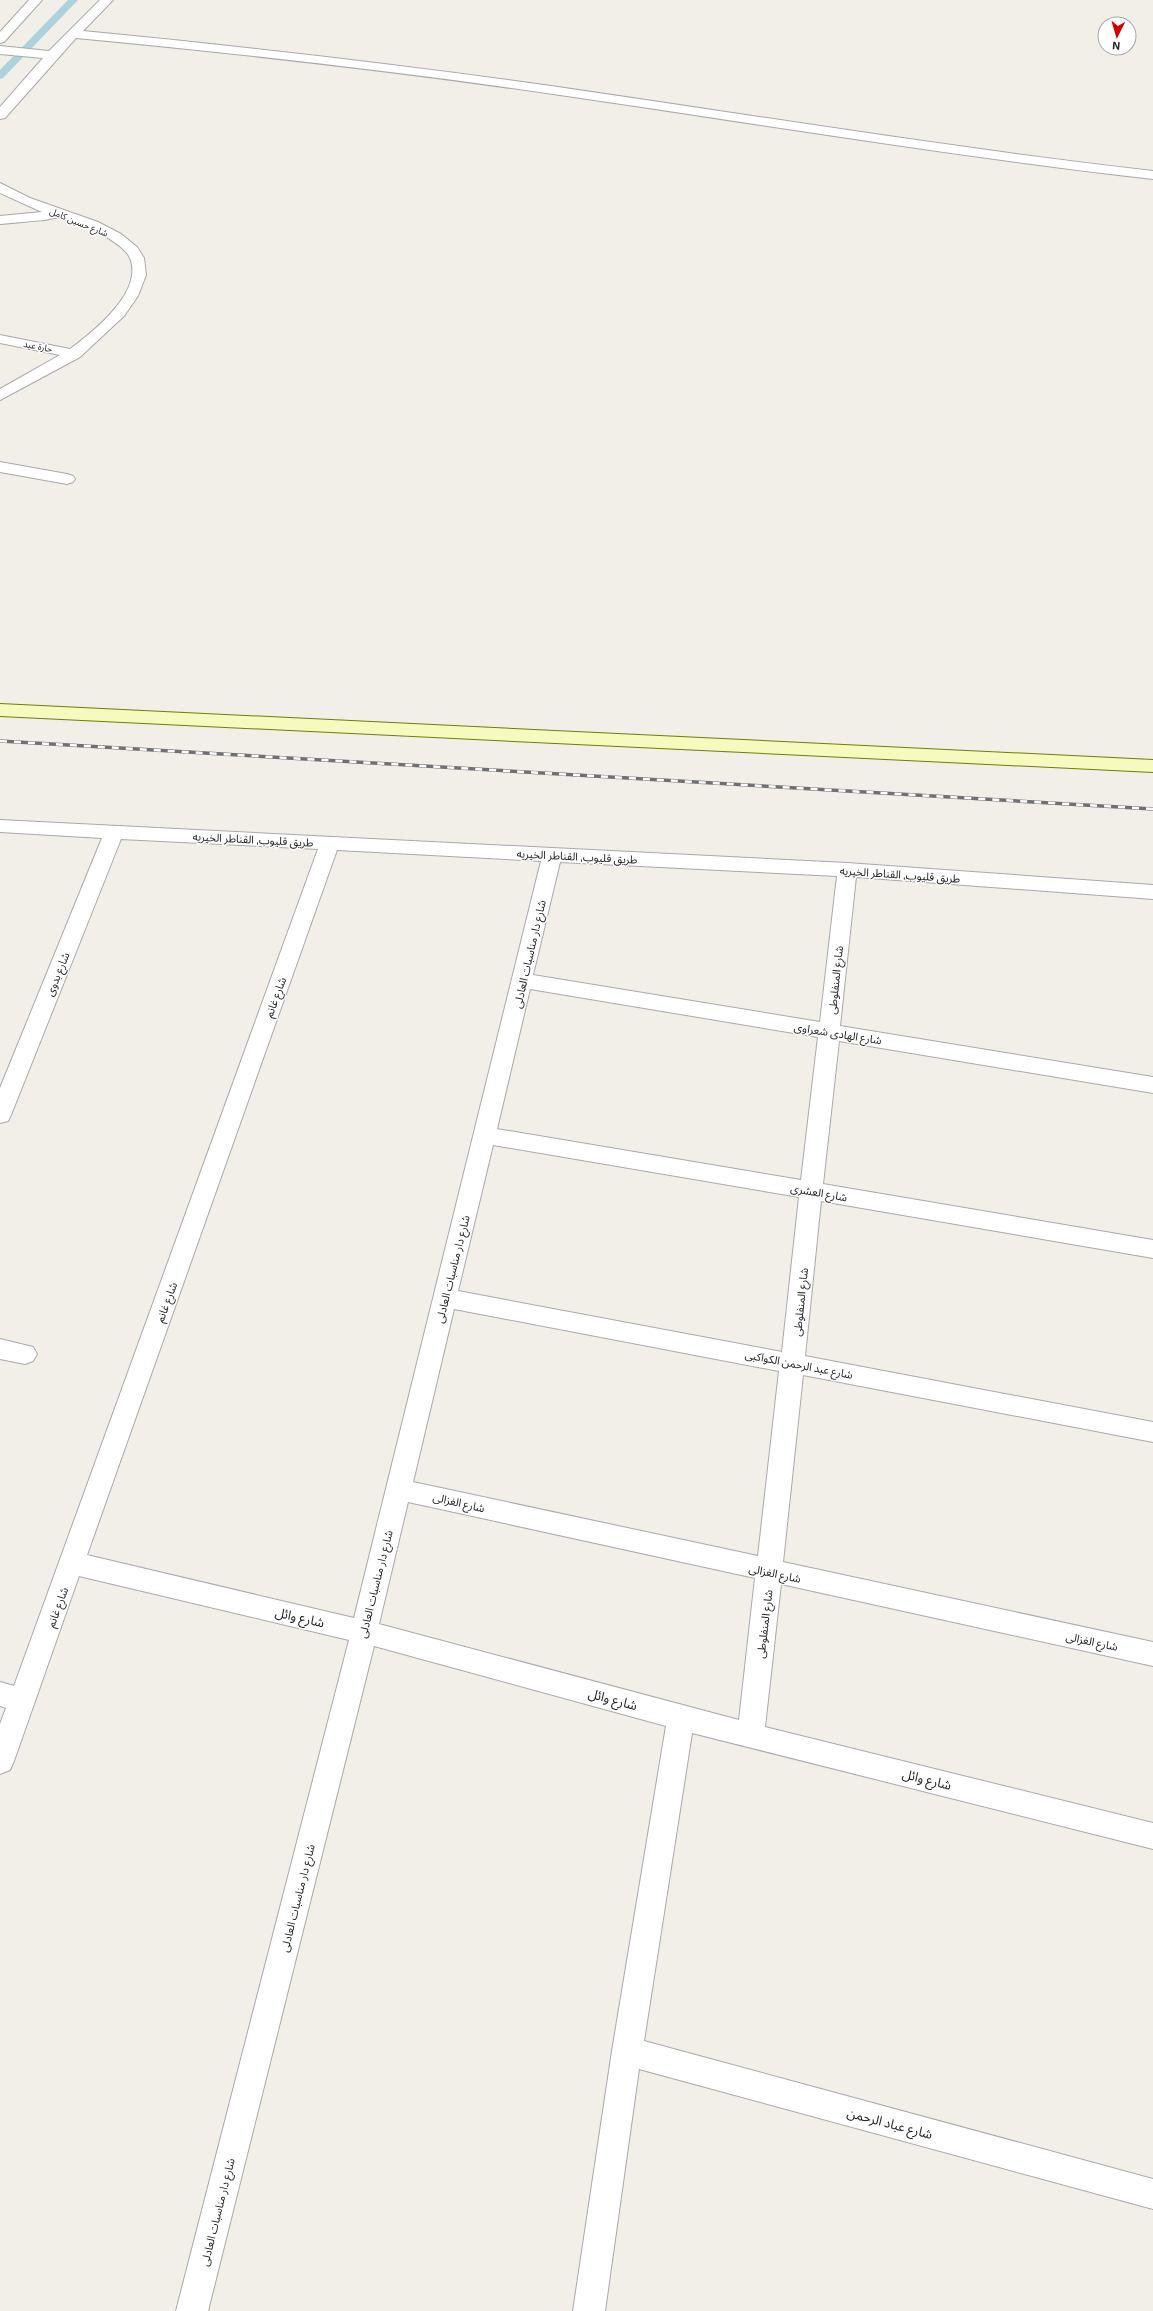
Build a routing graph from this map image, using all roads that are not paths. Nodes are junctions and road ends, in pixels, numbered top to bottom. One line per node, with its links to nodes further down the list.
1 (36, 0): 4 (street)
2 (107, 0): 3 (street)
3 (72, 34): 6 (street); 8 (street)
4 (0, 39)
5 (0, 50): 6 (street)
6 (52, 55): 7 (street)
7 (0, 115)
8 (1153, 175)
9 (0, 187): 10 (street, شارع حسين كامل)
10 (63, 214): 11 (street); 13 (street, شارع حسين كامل)
11 (0, 220)
12 (0, 339): 13 (street, حارة عيد)
13 (75, 354): 14 (street, شارع حسين كامل)
14 (0, 395)
15 (0, 467): 16 (street)
16 (67, 479)
17 (0, 710): 18 (main road)
18 (1153, 766)
19 (0, 826): 20 (street, طريق قليوب, القناطر الخيريه)
20 (114, 832): 21 (street, طريق قليوب, القناطر الخيريه); 28 (street, شارع بدوى)
21 (330, 843): 22 (street, طريق قليوب, القناطر الخيريه); 38 (street, شارع غانم)
22 (552, 855): 23 (street, طريق قليوب, القناطر الخيريه); 25 (street, شارع دار مناسبات العادلى)
23 (847, 870): 24 (street, طريق قليوب, القناطر الخيريه); 26 (street, شارع المنفلوطى)
24 (1153, 892)
25 (523, 980): 26 (street, شارع الهادى شعراوى); 29 (street, شارع دار مناسبات العادلى)
26 (830, 1031): 27 (street, شارع الهادى شعراوى); 30 (street, شارع المنفلوطى)
27 (1153, 1085)
28 (2, 1107)
29 (485, 1135): 30 (street, شارع العشرى); 32 (street, شارع دار مناسبات العادلى)
30 (812, 1191): 31 (street, شارع العشرى); 35 (street, شارع المنفلوطى)
31 (1153, 1249)
32 (445, 1298): 35 (street, شارع عبد الرحمن الكواكبى); 37 (street, شارع دار مناسبات العادلى)
33 (0, 1349): 34 (street)
34 (25, 1354)
35 (793, 1362): 36 (street, شارع عبد الرحمن الكواكبى); 39 (street, شارع المنفلوطى)
36 (1153, 1432)
37 (398, 1489): 39 (street, شارع الغزالى); 40 (street, شارع دار مناسبات العادلى)
38 (73, 1563): 40 (street, شارع وائل); 42 (street, شارع غانم)
39 (770, 1572): 41 (street, شارع الغزالى); 44 (street, شارع المنفلوطى)
40 (364, 1632): 43 (street, شارع وائل); 49 (street, شارع دار مناسبات العادلى)
41 (1153, 1654)
42 (11, 1698): 45 (street, شارع غانم)
43 (681, 1718): 44 (street, شارع وائل); 47 (street)
44 (751, 1734): 46 (street, شارع وائل)
45 (0, 1761)
46 (1153, 1836)
47 (627, 2051): 48 (street, شارع عباد الرحمن); 50 (street)
48 (1153, 2194)
49 (192, 2311)
50 (589, 2311)

